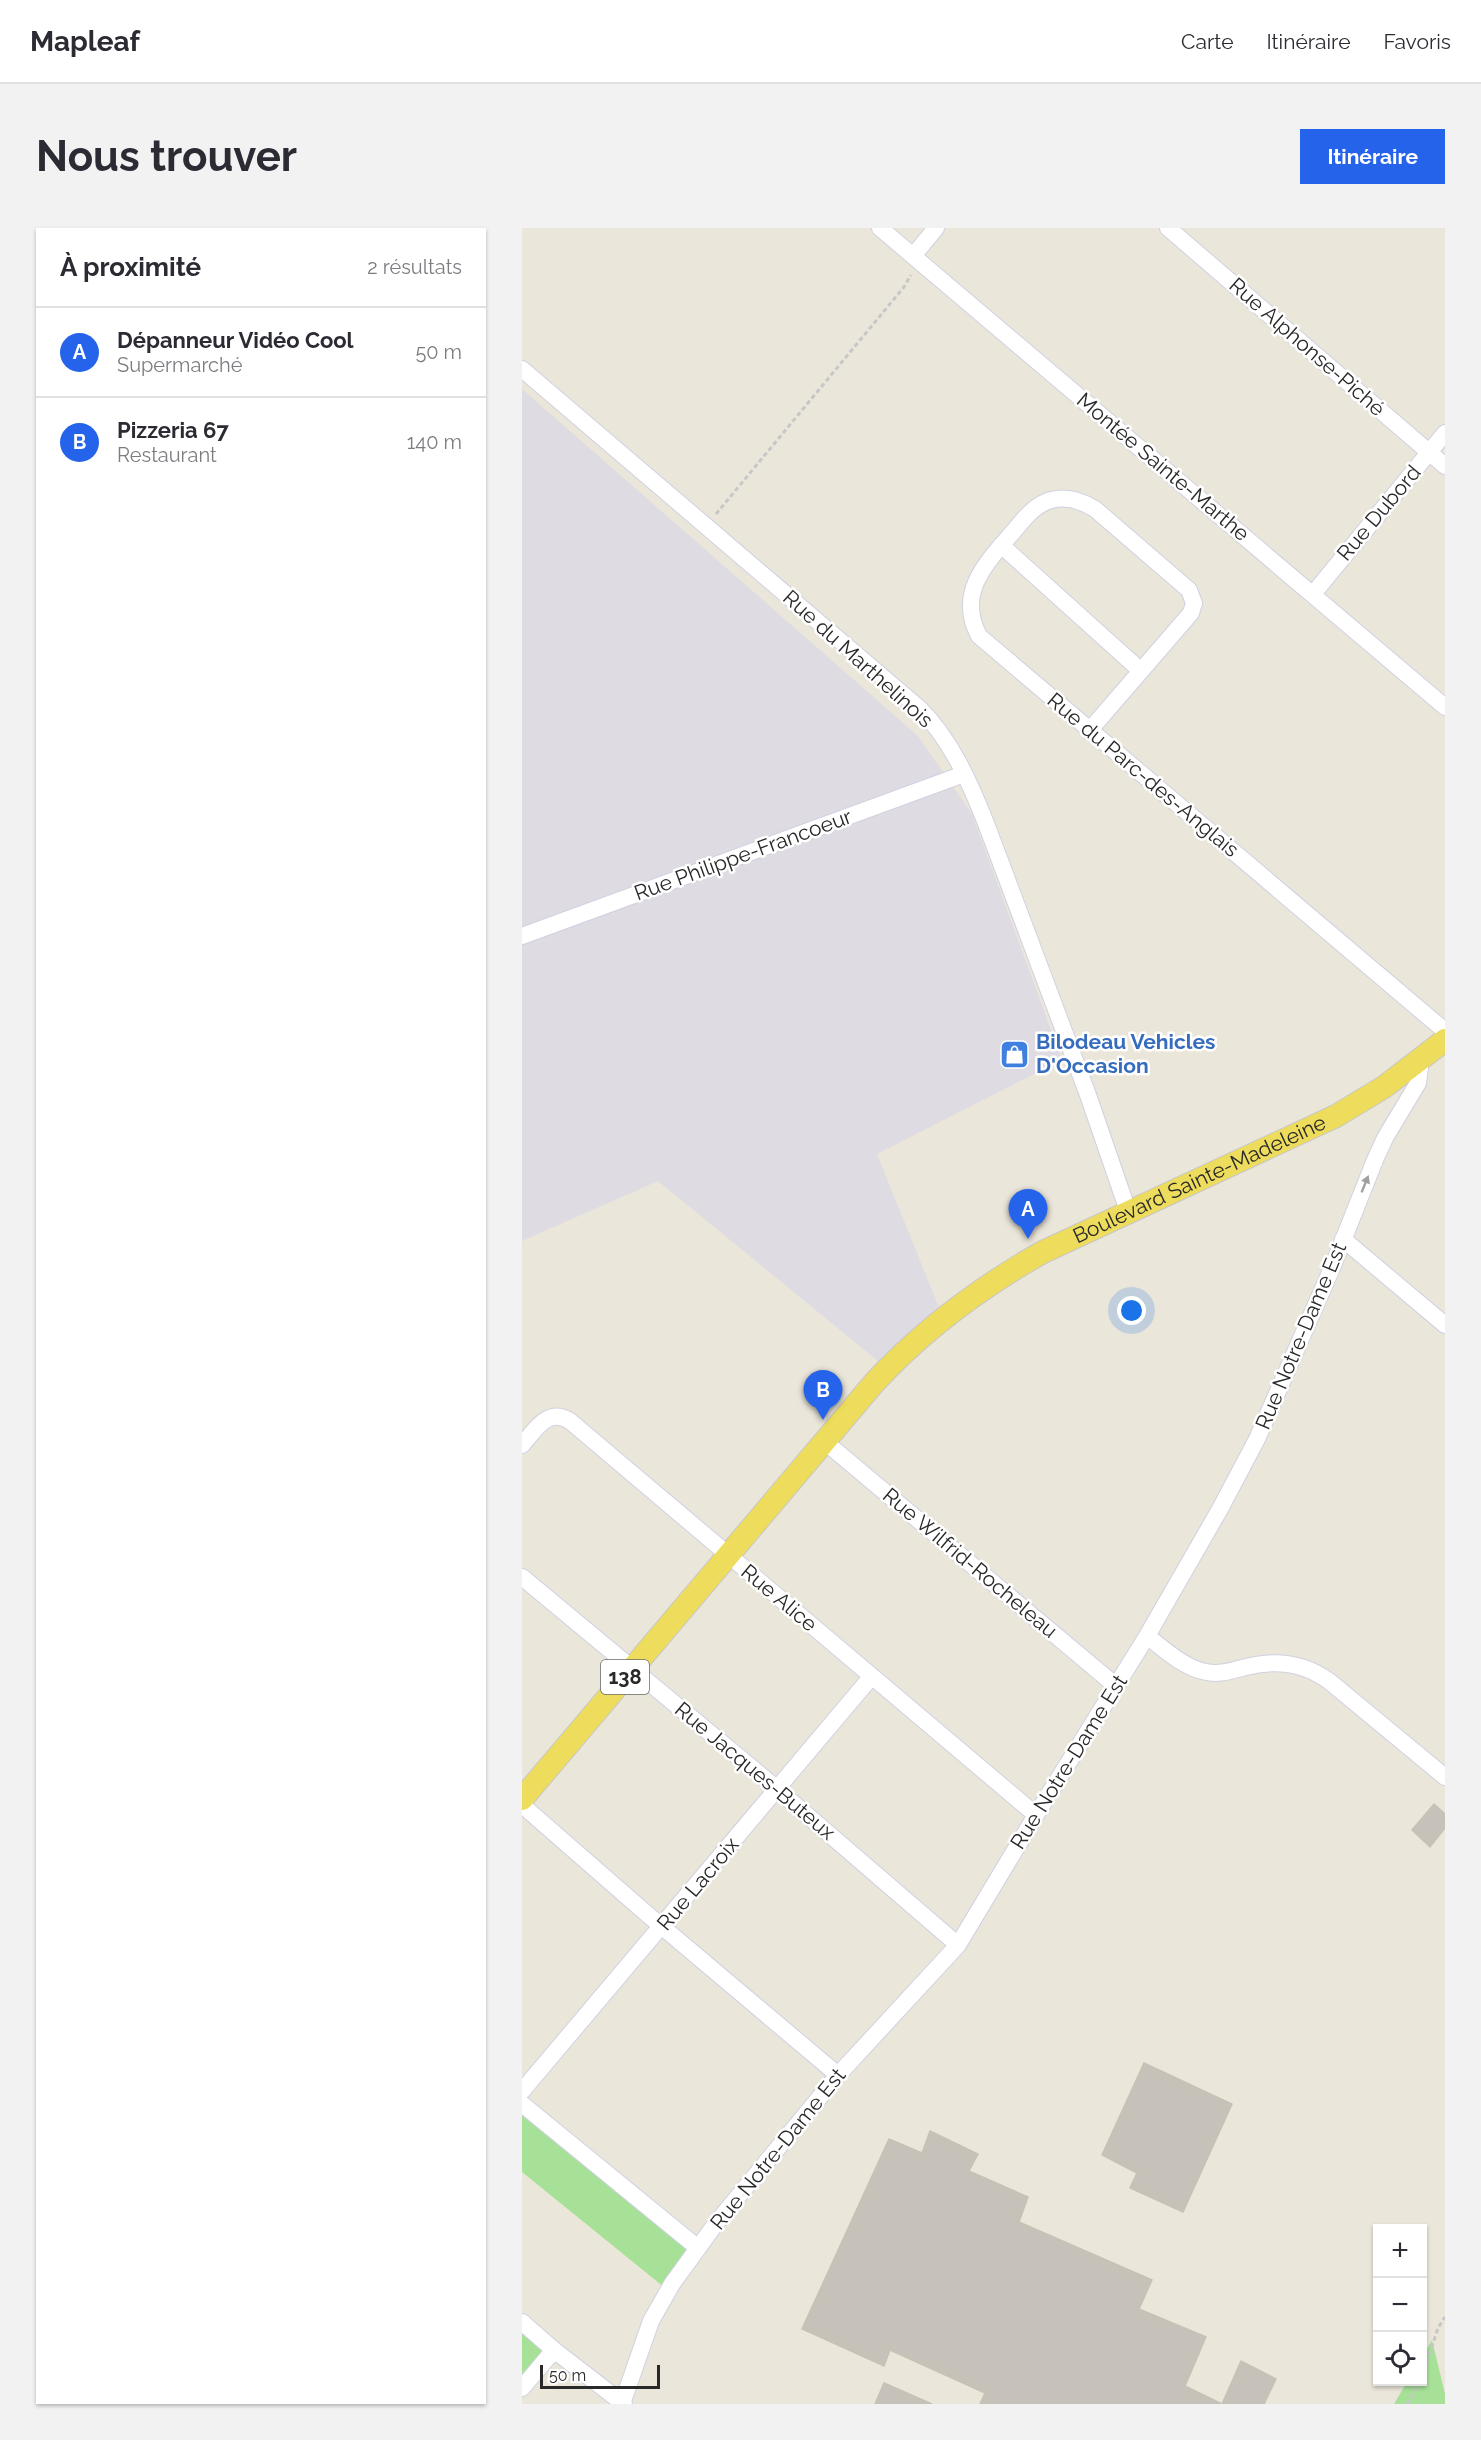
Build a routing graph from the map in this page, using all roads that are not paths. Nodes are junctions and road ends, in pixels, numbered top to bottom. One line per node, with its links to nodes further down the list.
1 (880, 228): 4 (street, Montée Sainte-Marthe)
2 (936, 228): 4 (street)
3 (1168, 228): 7 (street, Rue Alphonse-Piché)
4 (913, 256): 10 (street, Montée Sainte-Marthe)
5 (522, 369): 14 (street, Rue du Marthelinois)
6 (1445, 433): 7 (street, Rue Dubord)
7 (1430, 452): 8 (street, Rue Alphonse-Piché); 10 (street, Rue Dubord)
8 (1445, 466)
9 (1001, 545): 11 (street); 11 (street, Rue du Parc-des-Anglais); 13 (street, Rue du Parc-des-Anglais)
10 (1313, 594): 12 (street, Montée Sainte-Marthe)
11 (1141, 671): 13 (street)
12 (1445, 707)
13 (1089, 731): 16 (street, Rue du Parc-des-Anglais)
14 (964, 774): 15 (street, Rue Philippe-Francoeur); 19 (street, Rue du Marthelinois)
15 (522, 936)
16 (1445, 1031)
17 (1445, 1040): 18 (main road, Boulevard Sainte-Madeleine / 138)
18 (1421, 1060): 19 (main road, Boulevard Sainte-Madeleine / 138); 20 (street, Rue Notre-Dame Est, one-way to 18)
19 (1128, 1211): 22 (main road, Boulevard Sainte-Madeleine / 138)
20 (1343, 1239): 21 (street); 26 (street, Rue Notre-Dame Est)
21 (1445, 1325)
22 (824, 1441): 24 (main road, Boulevard Sainte-Madeleine / 138); 29 (street, Rue Wilfrid-Rocheleau)
23 (522, 1444): 24 (street, Rue Alice)
24 (727, 1555): 27 (main road, Boulevard Sainte-Madeleine / 138); 28 (street, Rue Alice)
25 (522, 1577): 27 (street, Rue Jacques-Buteux)
26 (1147, 1636): 29 (street, Rue Notre-Dame Est); 30 (street)
27 (632, 1667): 31 (street, Rue Jacques-Buteux); 32 (main road, Boulevard Sainte-Madeleine / 138)
28 (872, 1676): 31 (street, Rue Lacroix); 34 (street, Rue Alice)
29 (1116, 1686): 34 (street, Rue Notre-Dame Est)
30 (1445, 1777)
31 (777, 1790): 35 (street, Rue Lacroix); 36 (street, Rue Jacques-Buteux)
32 (522, 1799)
33 (522, 1805): 35 (street)
34 (1036, 1815): 36 (street, Rue Notre-Dame Est)
35 (662, 1927): 37 (street); 38 (street, Rue Lacroix)
36 (958, 1945): 37 (street, Rue Notre-Dame Est)
37 (838, 2075): 40 (street, Rue Notre-Dame Est)
38 (522, 2091)
39 (522, 2104): 40 (street)
40 (698, 2248): 44 (street, Rue Notre-Dame Est)
41 (522, 2322): 42 (street)
42 (554, 2350): 43 (street); 44 (street)
43 (522, 2388)
44 (622, 2404)

